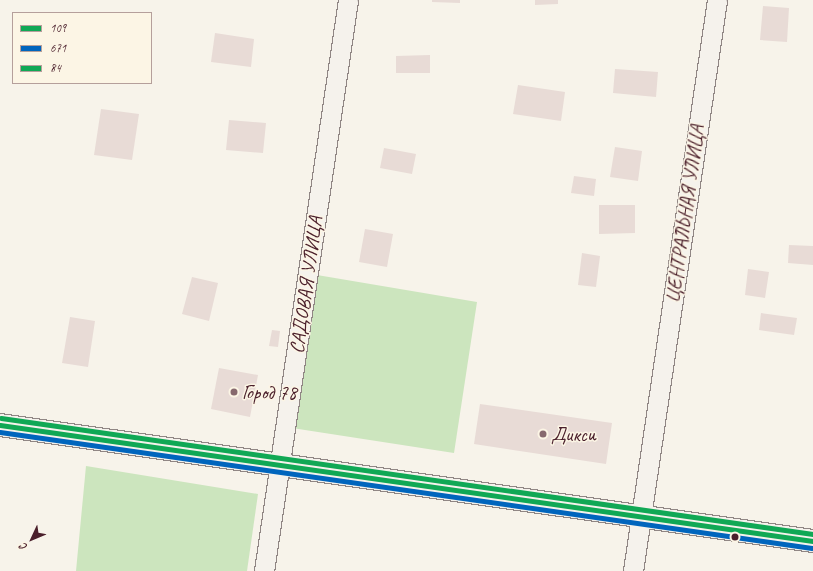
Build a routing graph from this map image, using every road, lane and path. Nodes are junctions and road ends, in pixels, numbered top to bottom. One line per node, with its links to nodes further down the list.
1 (348, 0): 4 (street, САДОВАЯ УЛИЦА)
2 (717, 0): 5 (street, ЦЕНТРАЛЬНАЯ УЛИЦА)
3 (0, 426): 4 (main road)
4 (279, 464): 5 (main road); 7 (street, САДОВАЯ УЛИЦА)
5 (641, 516): 6 (main road); 8 (street, ЦЕНТРАЛЬНАЯ УЛИЦА)
6 (813, 541)
7 (264, 571)
8 (633, 571)

